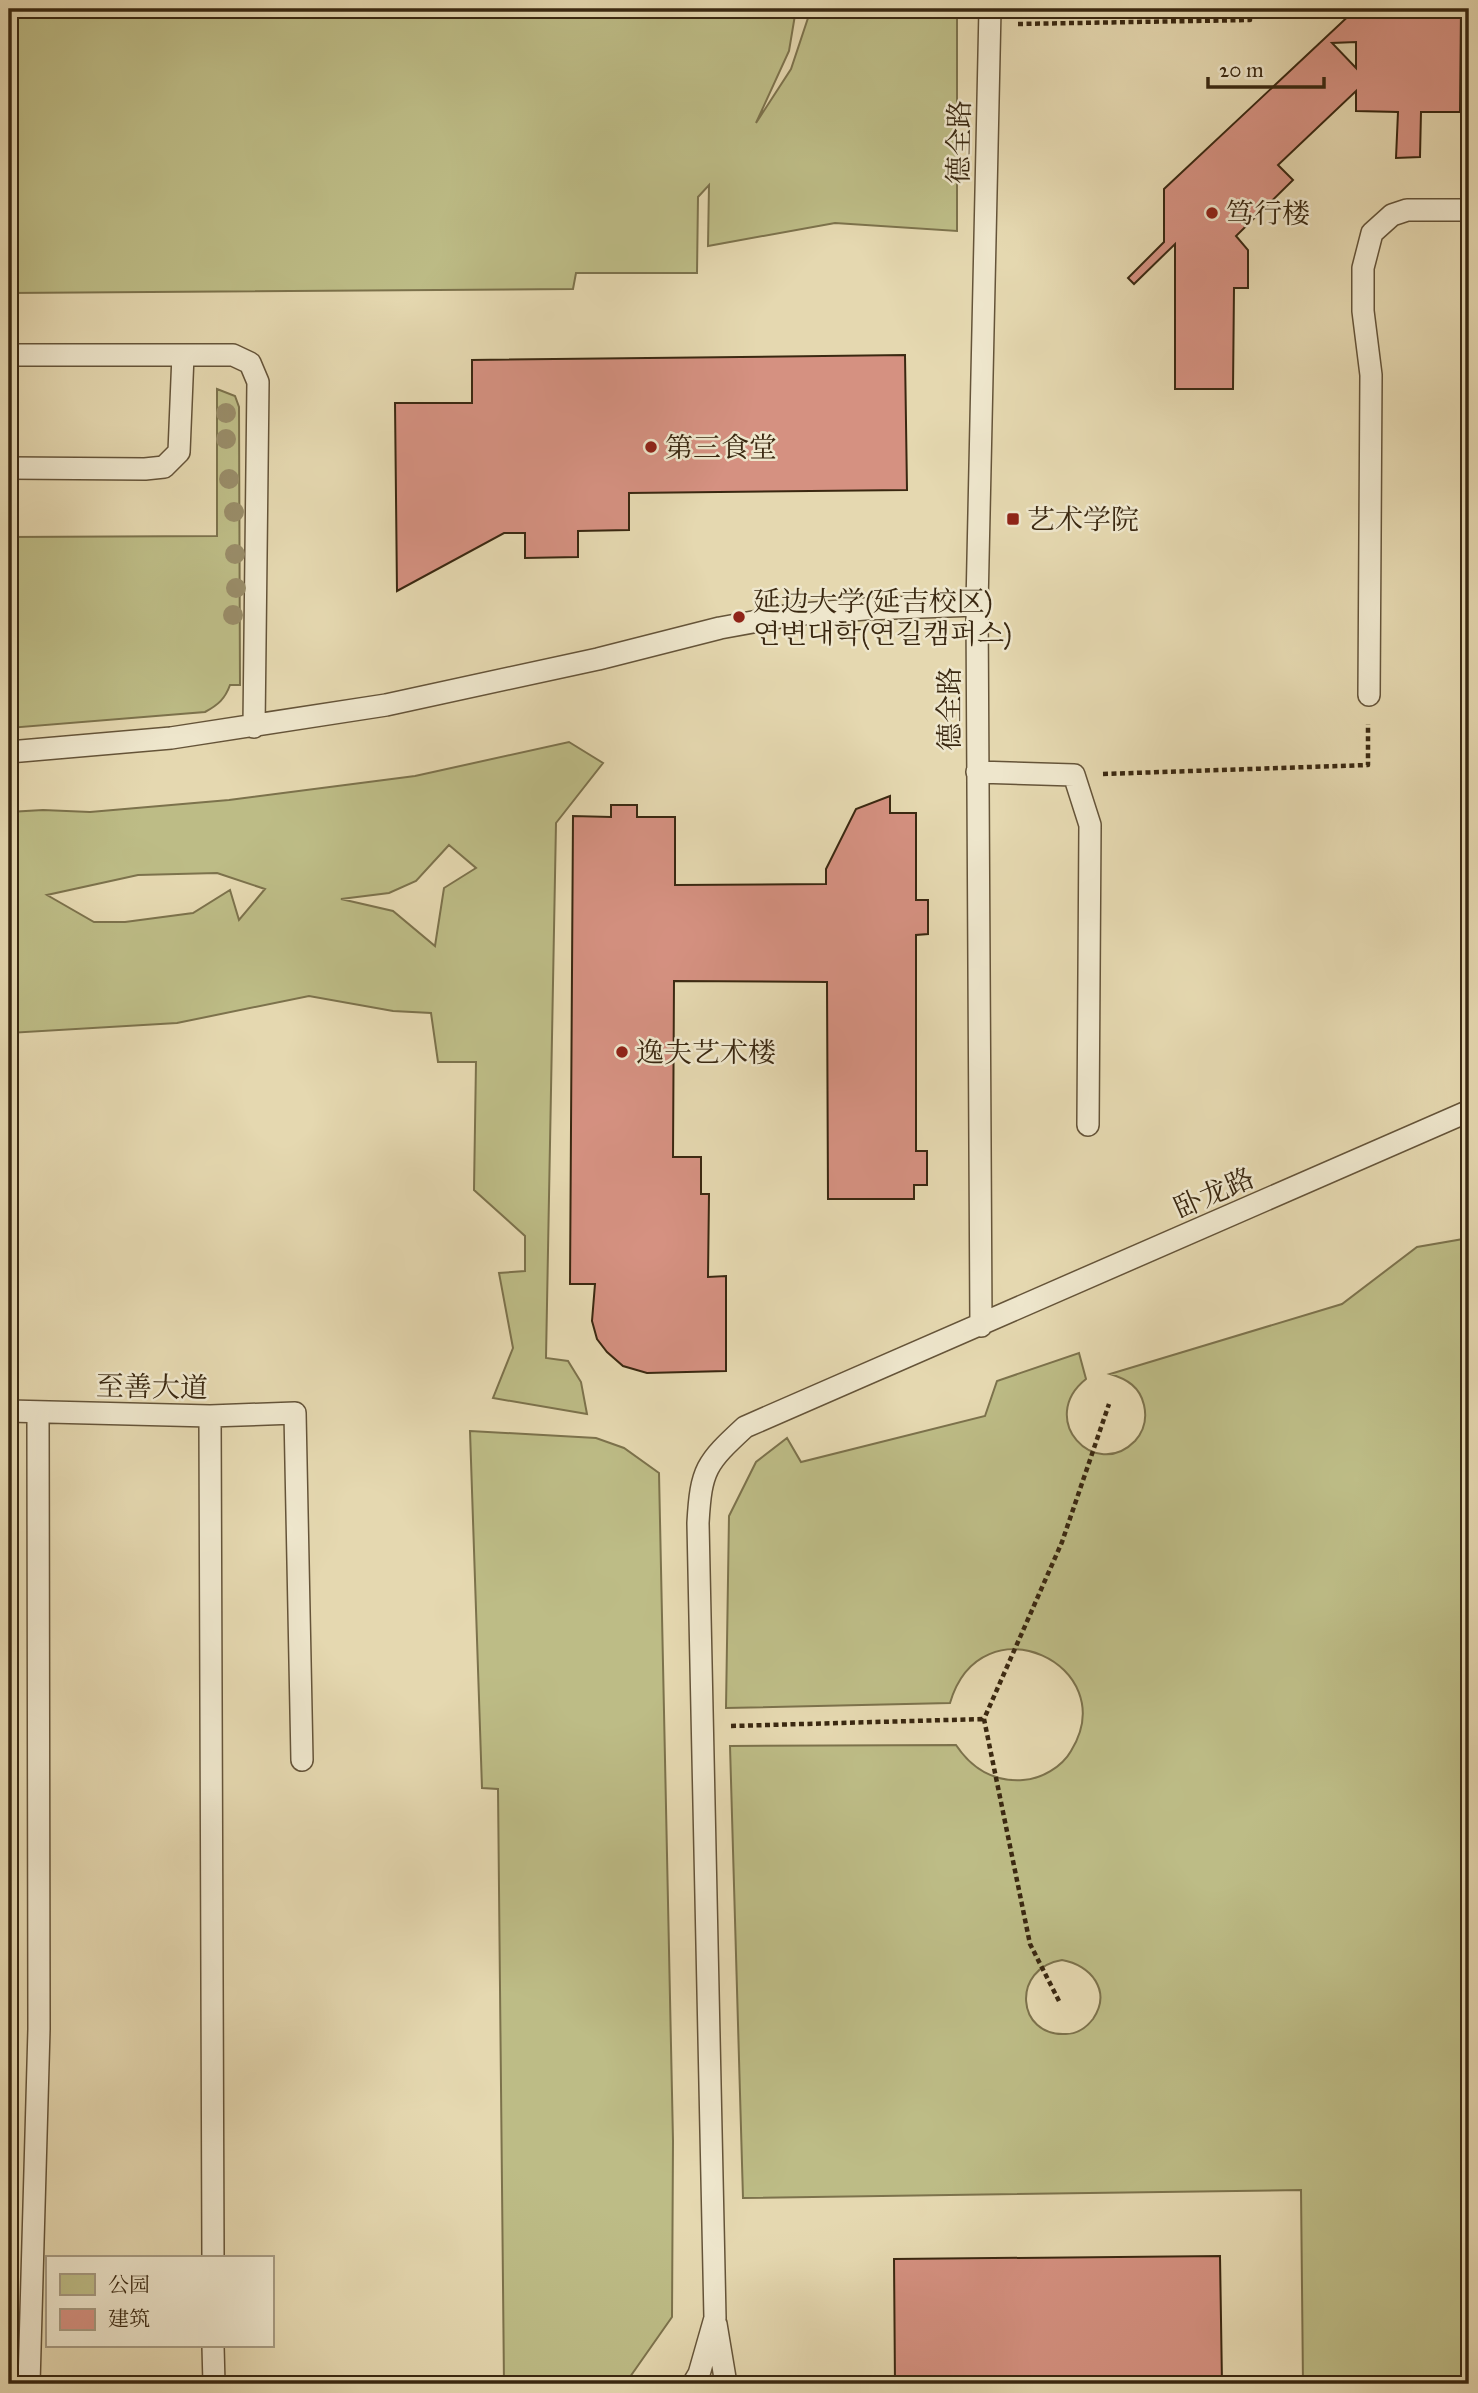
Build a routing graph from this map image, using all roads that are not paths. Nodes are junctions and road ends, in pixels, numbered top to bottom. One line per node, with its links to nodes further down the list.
1 (990, 17): 6 (lane, 德全路)
2 (1469, 210): 7 (lane)
3 (9, 355): 4 (lane)
4 (183, 355): 5 (lane); 8 (lane)
5 (9, 468)
6 (977, 605): 8 (lane); 10 (lane, 德全路)
7 (1369, 695)
8 (254, 727): 9 (lane)
9 (9, 752)
10 (977, 772): 12 (lane); 13 (lane, 德全路)
11 (1469, 1111): 13 (lane, 卧龙路)
12 (1088, 1125)
13 (981, 1326): 19 (lane, 卧龙路)
14 (9, 1411): 15 (lane, 至善大道)
15 (37, 1412): 16 (lane, 至善大道); 21 (lane)
16 (210, 1416): 17 (lane, 至善大道); 18 (lane)
17 (302, 1760)
18 (213, 2256)
19 (715, 2318): 23 (lane); 24 (lane)
20 (214, 2348): 22 (lane)
21 (29, 2384)
22 (214, 2384)
23 (694, 2384)
24 (726, 2384)

